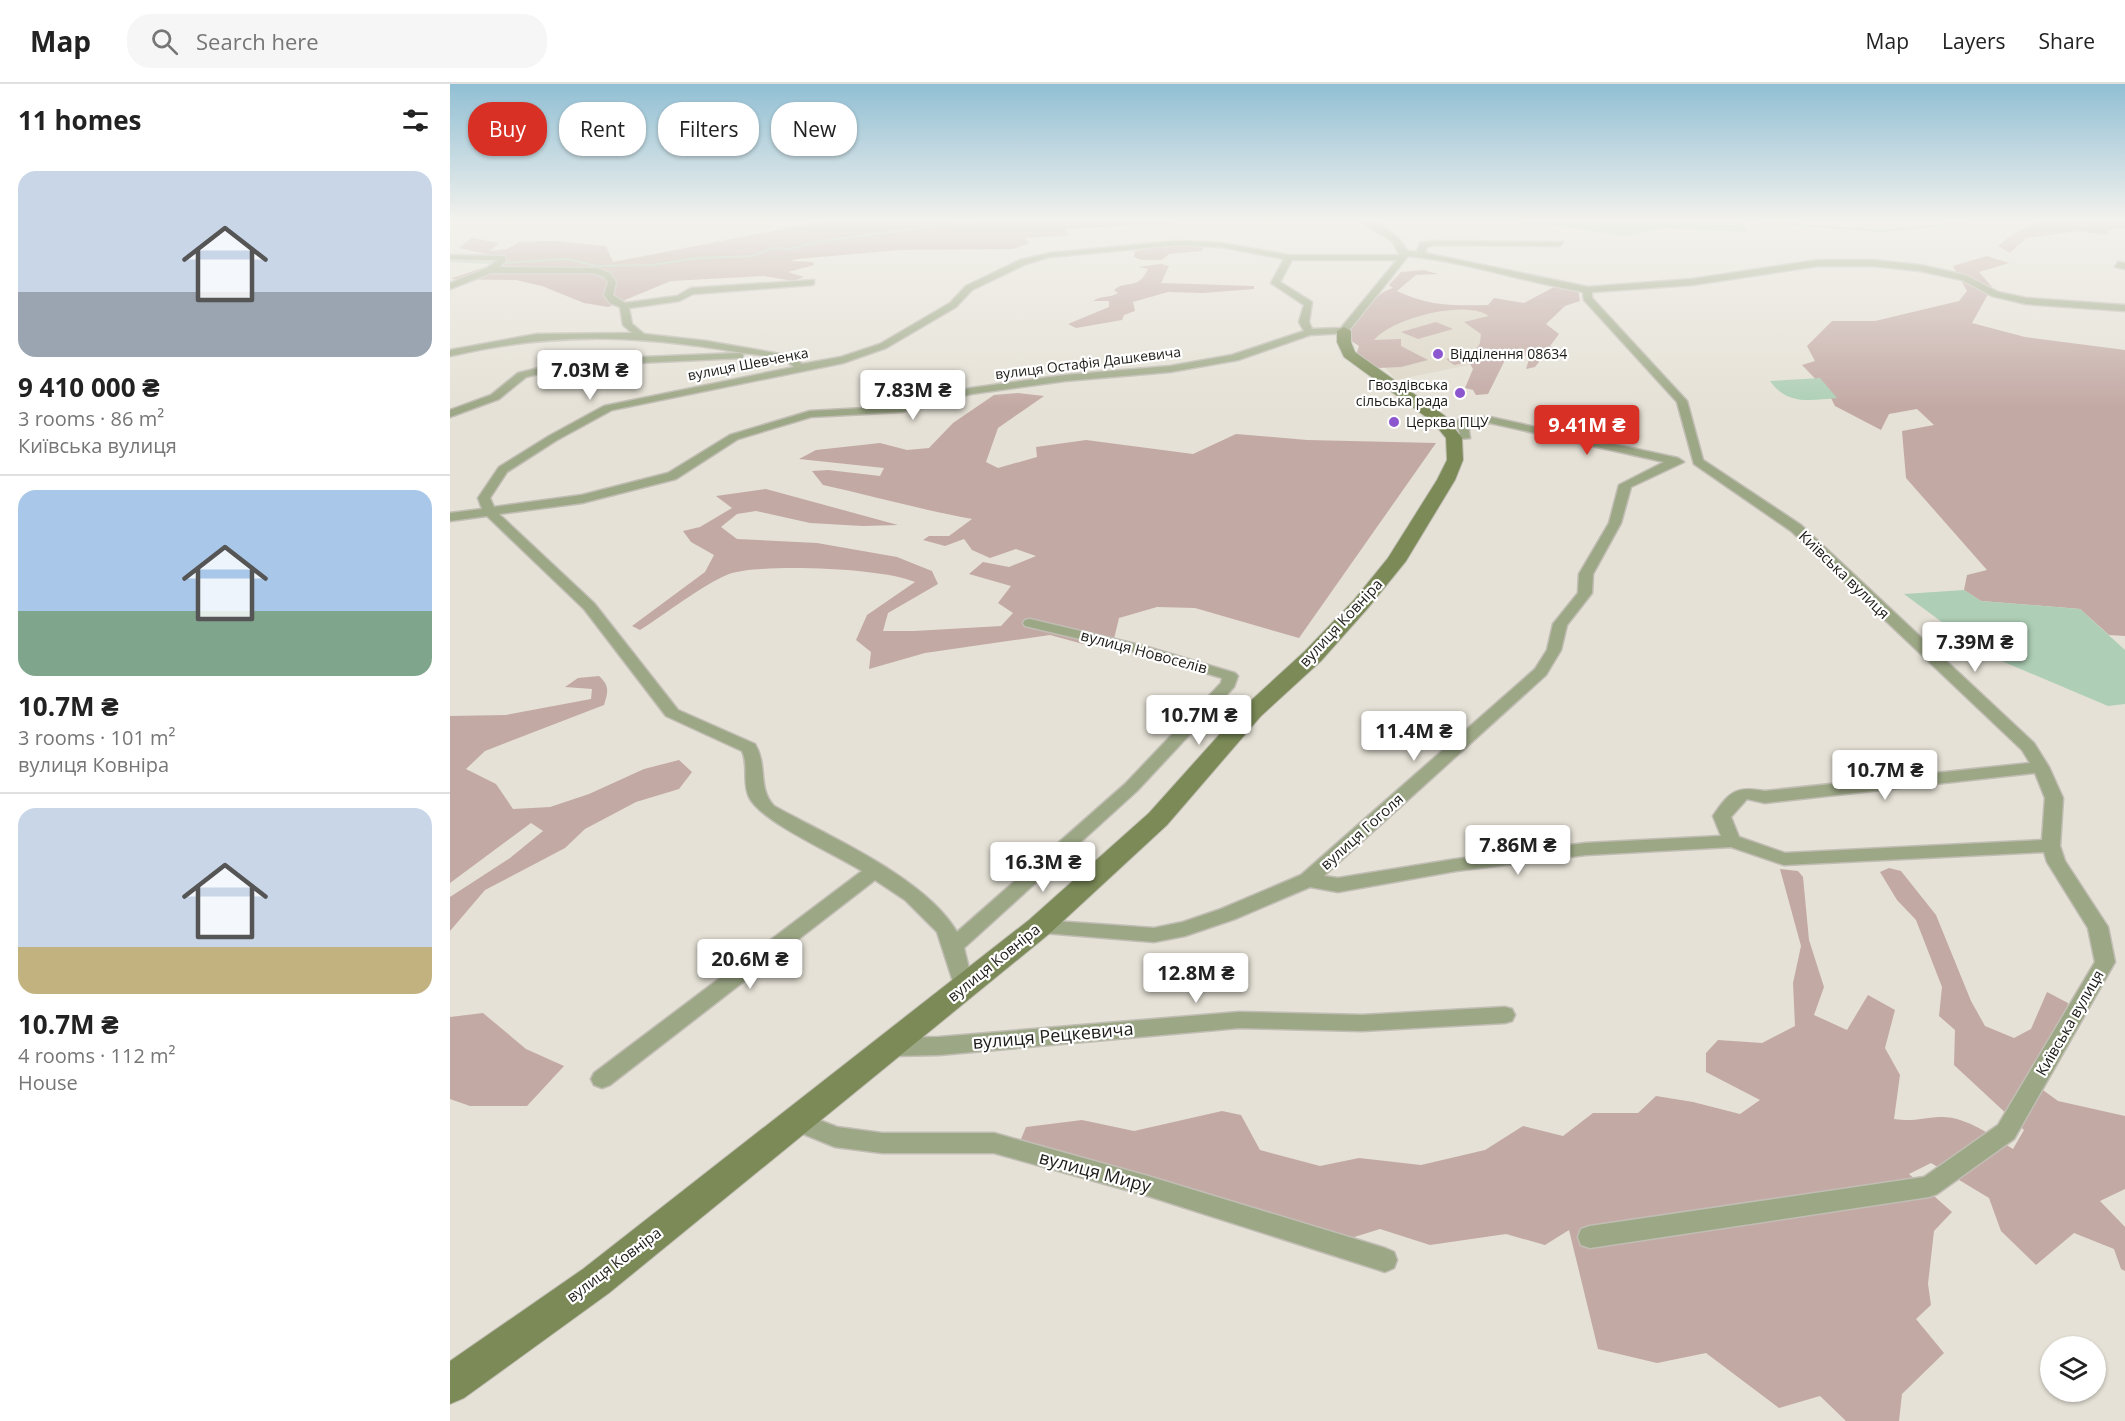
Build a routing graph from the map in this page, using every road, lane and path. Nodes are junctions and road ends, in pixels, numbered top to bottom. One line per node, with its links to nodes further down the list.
1 (612, 282): 10 (street)
2 (806, 282): 10 (street)
3 (981, 282): 17 (street, вулиця Шевченка)
4 (1275, 282): 13 (street)
5 (1382, 282): 12 (street)
6 (1551, 282): 9 (street, вулиця Шевченка)
7 (1687, 282): 9 (street, вулиця Шевченка)
8 (1970, 282): 11 (street, вулиця Шевченка)
9 (1588, 290): 21 (street)
10 (624, 306): 14 (street)
11 (2125, 308)
12 (1344, 331): 13 (street, вулиця Остафія Дашкевича); 19 (street)
13 (1309, 332): 22 (street, вулиця Остафія Дашкевича)
14 (640, 335): 15 (street); 16 (street)
15 (450, 353)
16 (775, 356): 17 (street); 18 (street)
17 (800, 367): 22 (street, вулиця Шевченка)
18 (450, 414)
19 (1454, 438): 20 (street); 30 (street, вулиця Ковніра)
20 (1675, 462): 21 (street); 29 (street, вулиця Гоголя)
21 (1698, 462): 25 (street, Київська вулиця)
22 (489, 511): 23 (street, вулиця Остафія Дашкевича); 28 (street)
23 (450, 517)
24 (1030, 623): 31 (street, вулиця Новоселів)
25 (2041, 767): 26 (street); 27 (street, Київська вулиця)
26 (1732, 841): 27 (street); 29 (street, вулиця Гоголя)
27 (2051, 846): 37 (street, Київська вулиця)
28 (873, 871): 31 (street); 35 (street)
29 (1308, 879): 30 (street, вулиця Гоголя)
30 (1039, 927): 32 (street, вулиця Ковніра)
31 (953, 945): 32 (street)
32 (964, 989): 34 (street, вулиця Ковніра)
33 (1505, 1015): 34 (street, вулиця Рецкевича)
34 (888, 1047): 36 (street, вулиця Ковніра)
35 (602, 1078)
36 (799, 1122): 38 (street, вулиця Миру); 39 (street, вулиця Ковніра)
37 (1590, 1237)
38 (1385, 1260)
39 (450, 1384)

